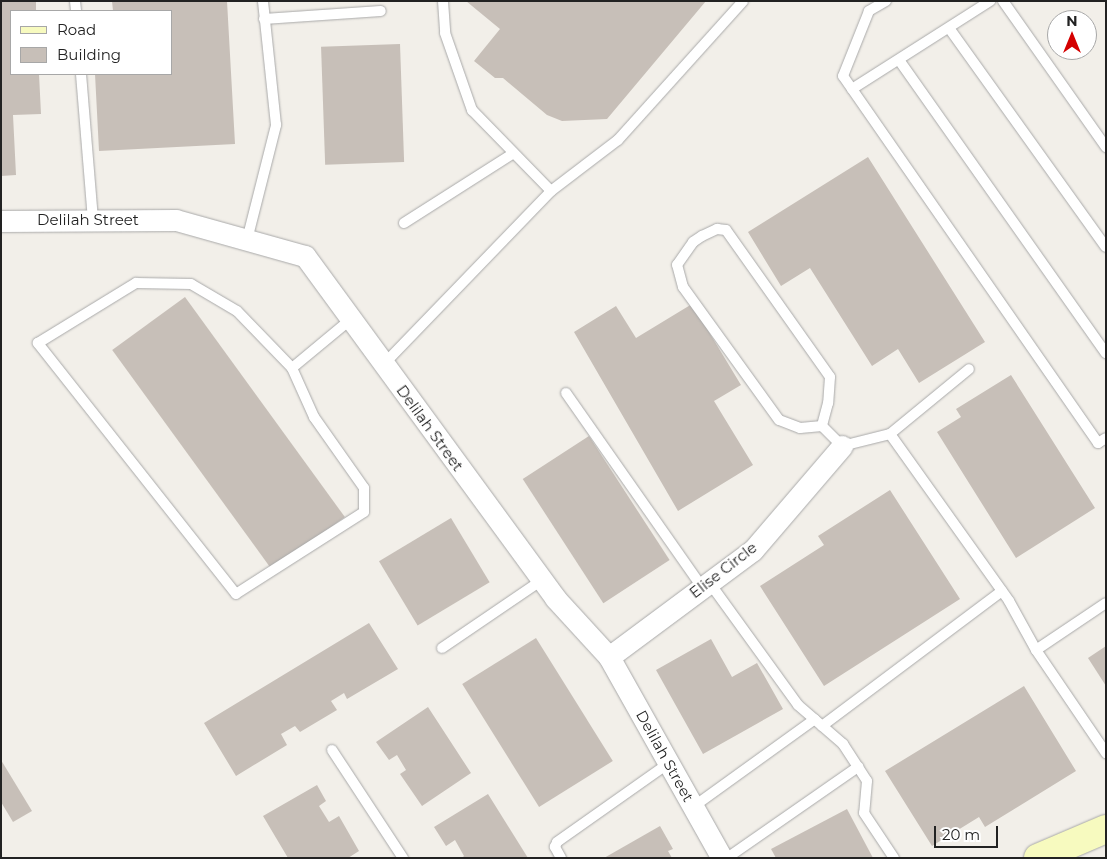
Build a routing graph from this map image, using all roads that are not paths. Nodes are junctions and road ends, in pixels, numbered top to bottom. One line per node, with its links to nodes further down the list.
1 (263, 1): 10 (lane)
2 (443, 1): 16 (lane)
3 (743, 1): 17 (lane)
4 (874, 1): 9 (lane)
5 (886, 1): 9 (lane)
6 (990, 1): 11 (lane)
7 (1003, 1): 15 (lane)
8 (381, 11): 10 (lane)
9 (869, 11): 14 (lane)
10 (264, 19): 21 (lane)
11 (949, 28): 12 (lane); 22 (lane)
12 (899, 60): 14 (lane); 24 (lane)
13 (81, 75): 18 (lane)
14 (852, 90): 31 (lane)
15 (1106, 147)
16 (514, 153): 17 (lane); 20 (lane)
17 (551, 191): 25 (lane)
18 (93, 220): 19 (street, Delilah Street); 21 (street, Delilah Street)
19 (1, 221)
20 (404, 223)
21 (247, 240): 23 (street, Delilah Street)
22 (1106, 247)
23 (351, 319): 25 (street, Delilah Street); 26 (lane)
24 (1106, 353)
25 (384, 364): 33 (street, Delilah Street)
26 (292, 368): 26 (lane)
27 (969, 369): 30 (lane)
28 (566, 393): 34 (lane)
29 (822, 426): 29 (lane); 32 (lane)
30 (890, 434): 32 (lane); 35 (lane)
31 (1106, 438)
32 (842, 446): 34 (street, Elise Circle)
33 (542, 580): 37 (lane); 39 (street, Delilah Street)
34 (706, 585): 39 (street, Elise Circle); 40 (lane)
35 (1002, 591): 38 (lane); 40 (lane)
36 (1106, 603): 38 (lane)
37 (442, 648)
38 (1036, 650): 42 (lane)
39 (609, 657): 43 (street, Delilah Street)
40 (819, 722): 44 (lane); 45 (lane)
41 (332, 750): 47 (lane)
42 (1106, 753)
43 (669, 764): 45 (street, Delilah Street); 48 (lane)
44 (858, 767): 50 (lane); 51 (lane)
45 (693, 807): 49 (street, Delilah Street)
46 (1106, 829): 52 (street)
47 (403, 858)
48 (561, 858)
49 (722, 858)
50 (727, 858)
51 (894, 858)
52 (1038, 858)

